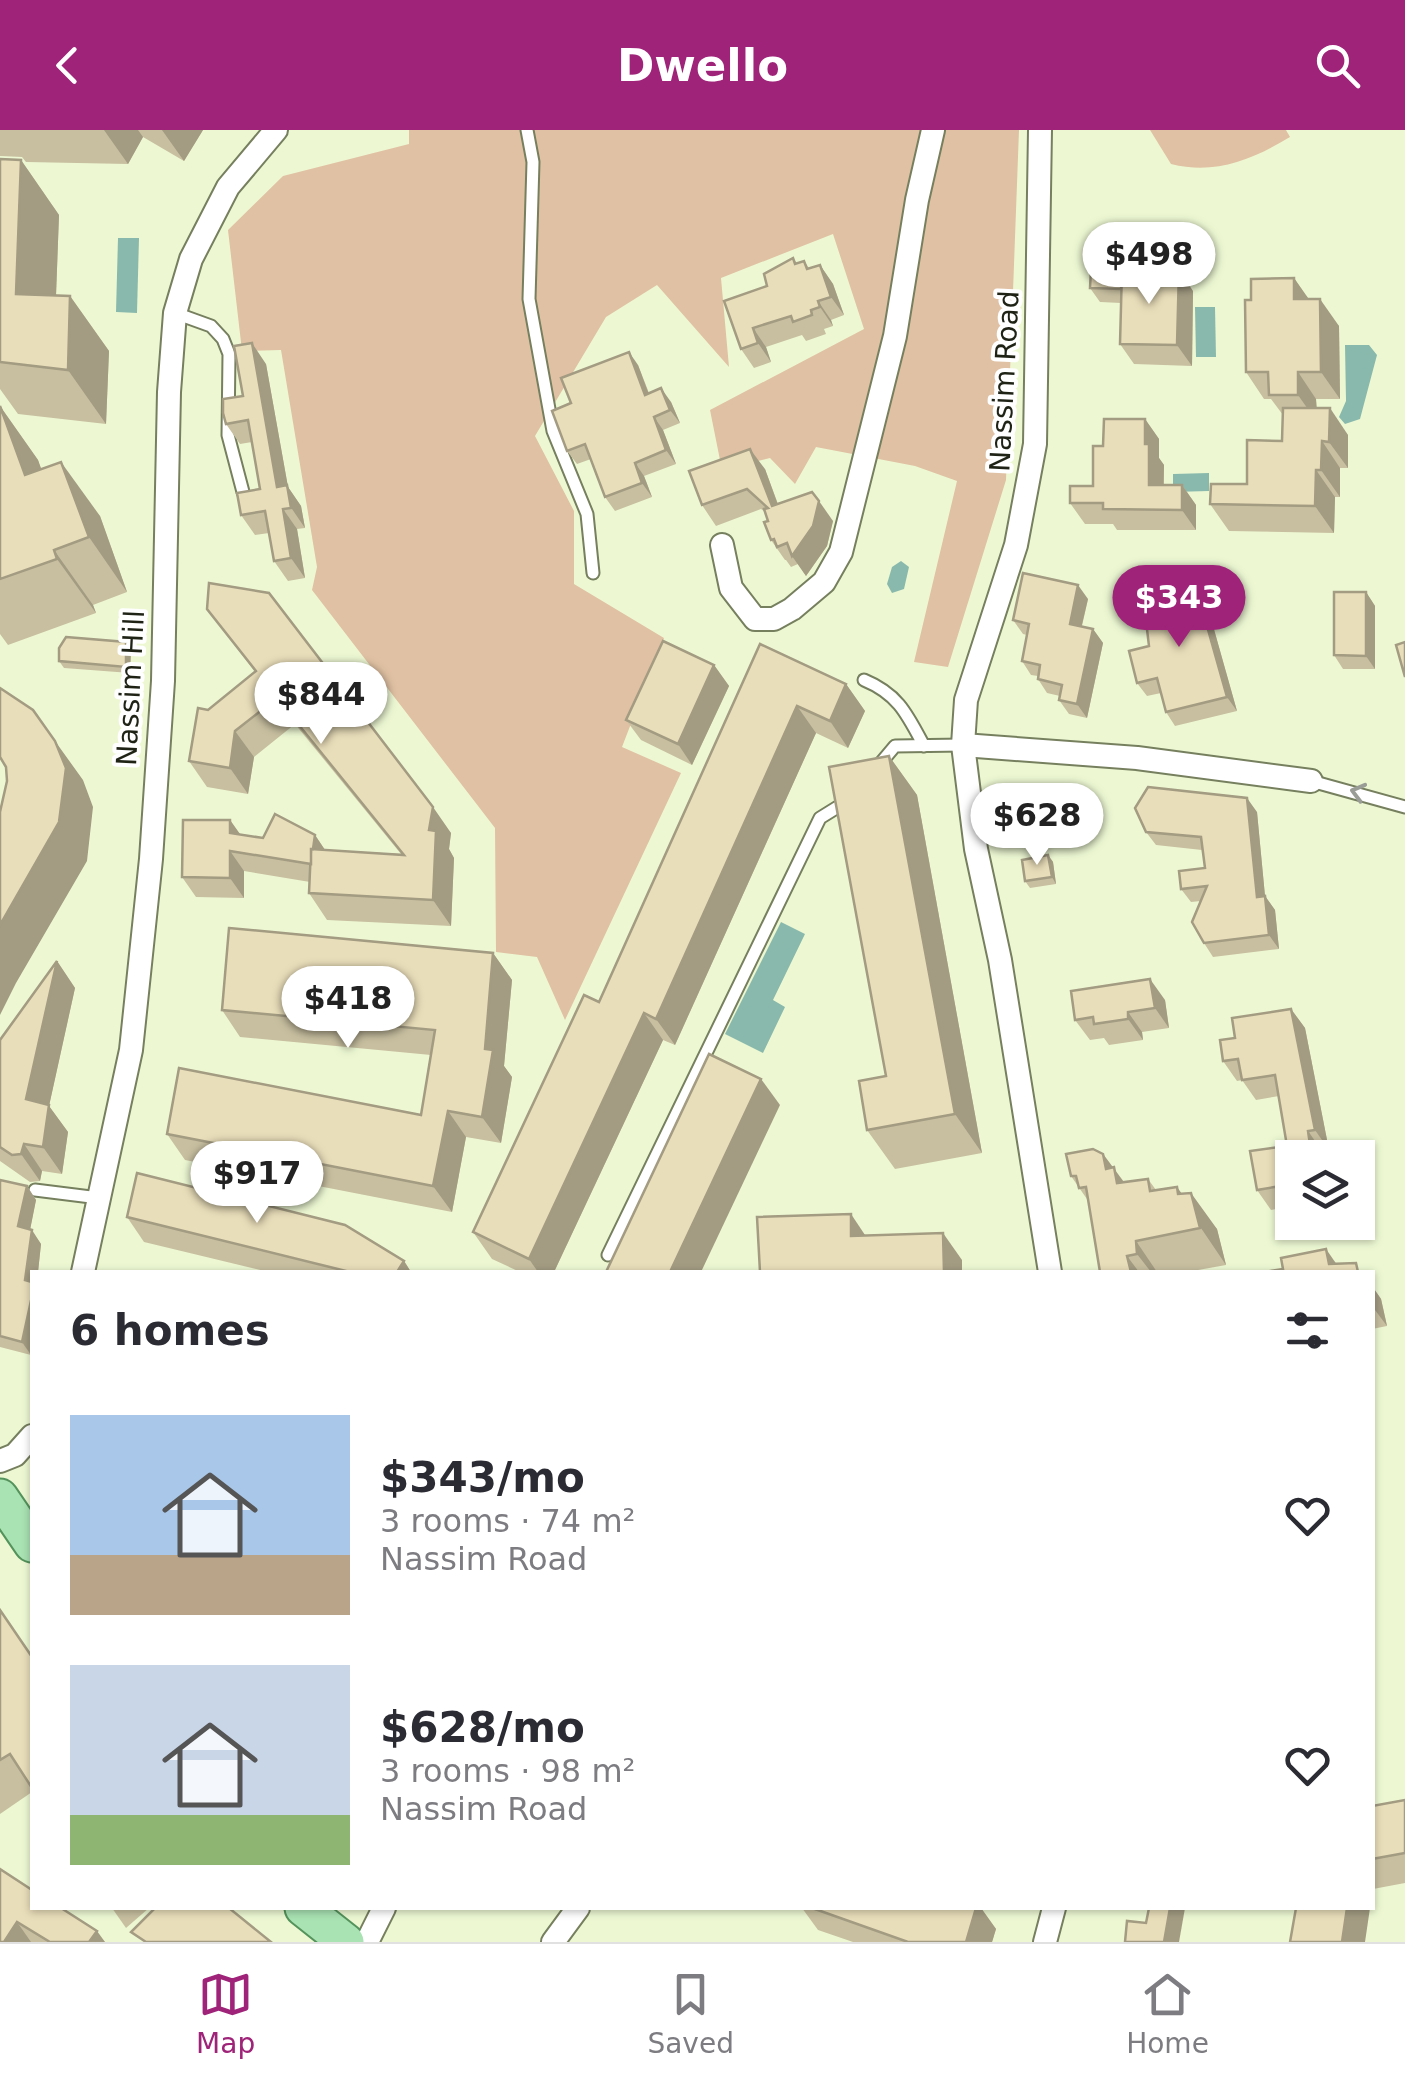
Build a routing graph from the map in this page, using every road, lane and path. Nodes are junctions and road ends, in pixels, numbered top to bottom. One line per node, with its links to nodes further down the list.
1 (527, 130): 8 (lane)
2 (934, 130): 7 (street)
3 (1040, 130): 11 (street, Nassim Road)
4 (267, 134): 5 (street, Nassim Hill)
5 (175, 313): 6 (lane); 15 (street, Nassim Hill)
6 (243, 492)
7 (722, 545)
8 (593, 573)
9 (864, 680): 10 (lane)
10 (924, 746): 11 (lane); 16 (lane)
11 (963, 746): 12 (street); 18 (street, Nassim Road)
12 (1310, 781): 13 (lane, one-way to 12)
13 (1405, 807)
14 (34, 1190): 15 (lane)
15 (99, 1198): 17 (street, Nassim Hill)
16 (608, 1255)
17 (83, 1270)
18 (1050, 1270)
19 (30, 1438): 20 (street)
20 (0, 1461)
21 (4, 1498): 22 (main road)
22 (30, 1541)
23 (306, 1910): 27 (main road)
24 (383, 1910): 28 (street)
25 (577, 1910): 29 (street)
26 (1053, 1910): 30 (street)
27 (346, 1942)
28 (367, 1942)
29 (553, 1942)
30 (1045, 1942)

